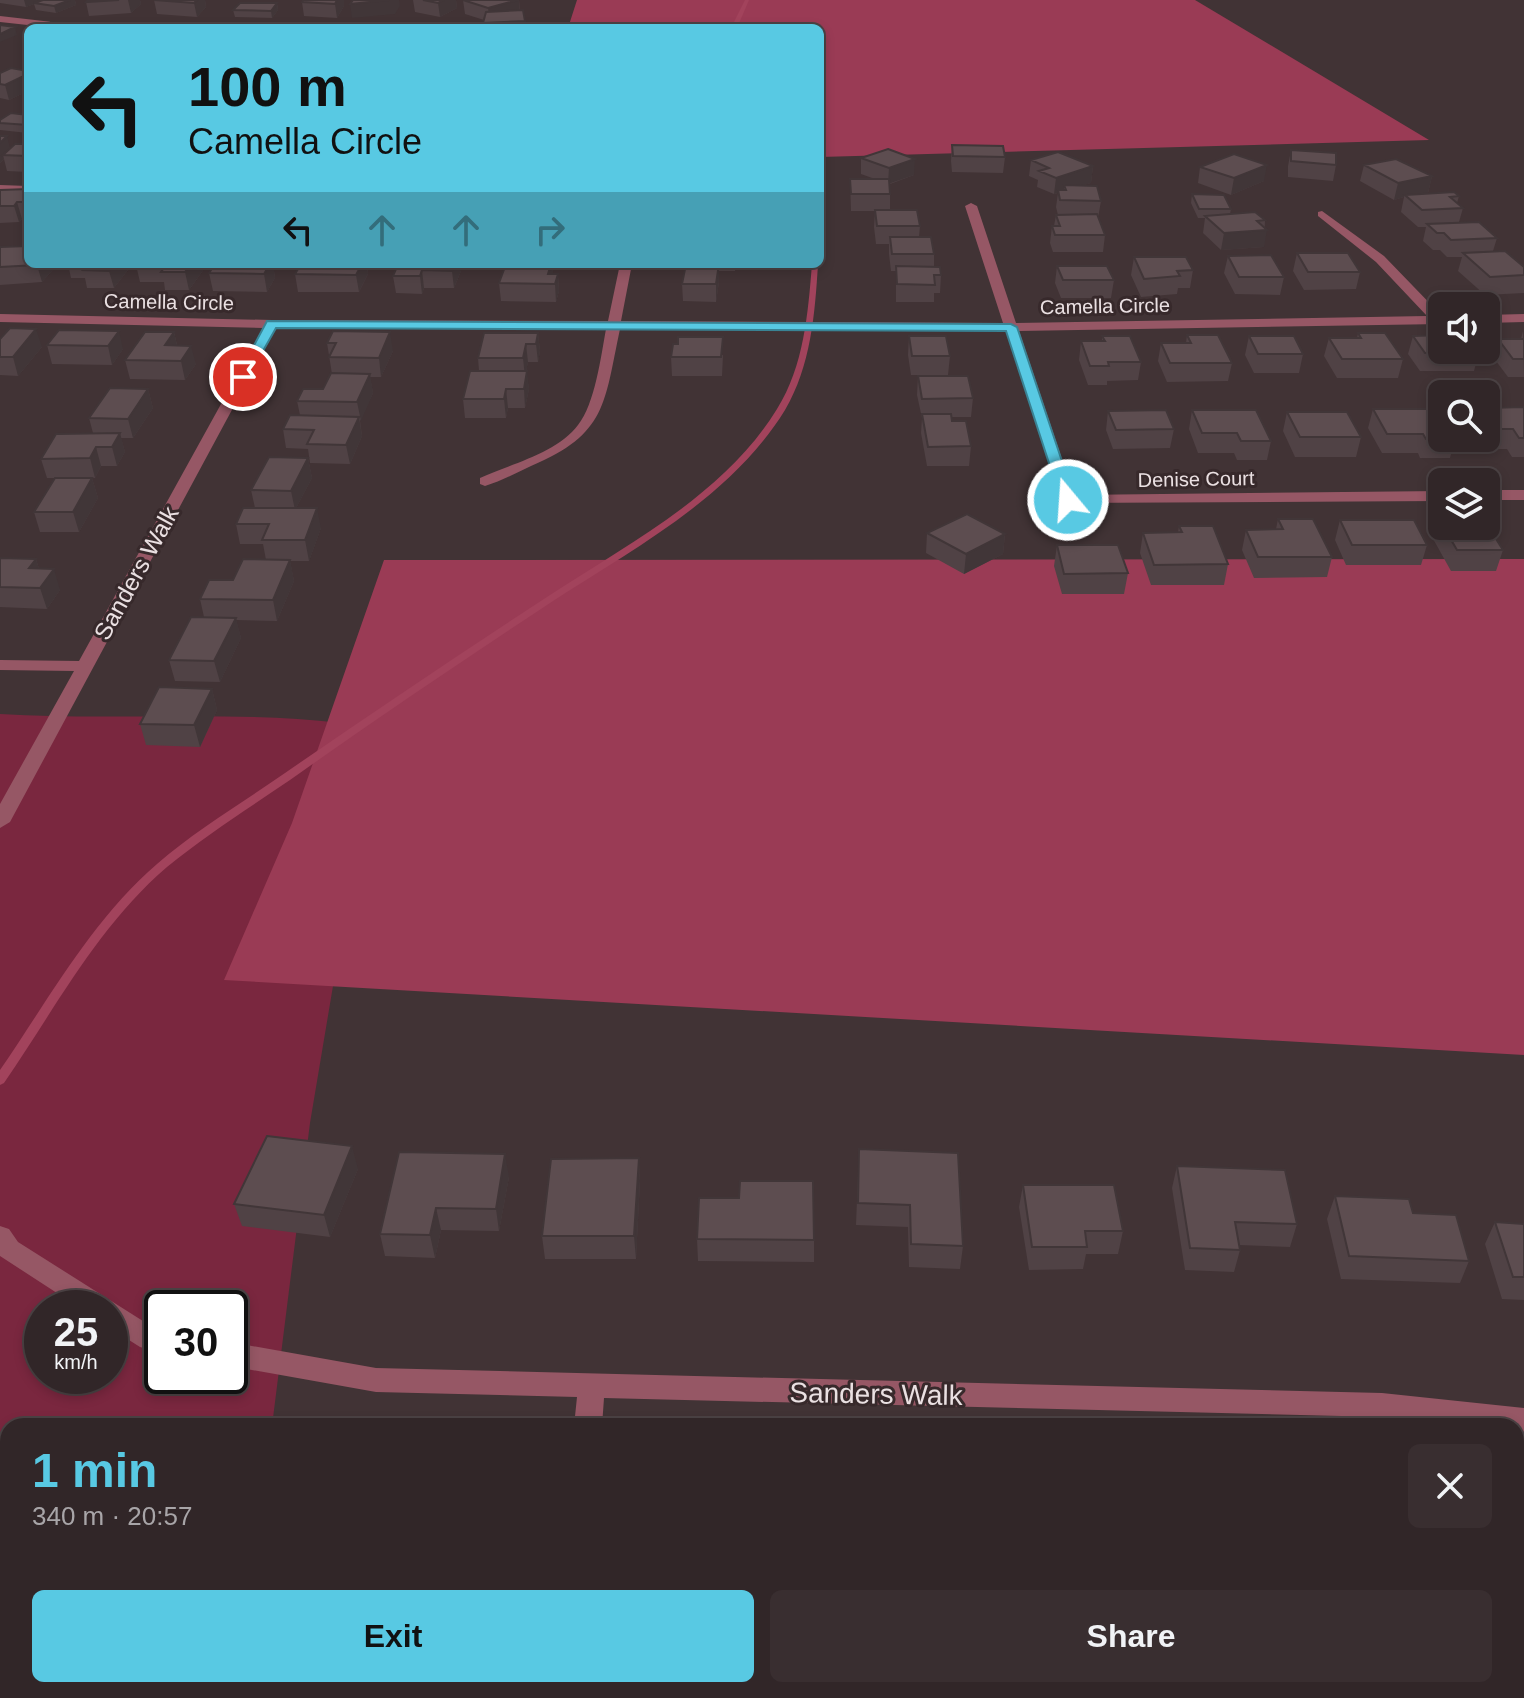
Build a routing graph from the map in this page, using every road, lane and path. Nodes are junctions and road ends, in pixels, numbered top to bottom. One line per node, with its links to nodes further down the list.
1 (0, 19): 2 (street)
2 (44, 24)
3 (0, 188): 4 (street)
4 (24, 189)
5 (971, 206): 15 (street, Denise Court)
6 (1322, 214): 8 (street)
7 (625, 268): 14 (street)
8 (1428, 308)
9 (0, 318): 13 (street, Camella Circle)
10 (1524, 318): 11 (street)
11 (1500, 319)
12 (1428, 320): 15 (street, Camella Circle)
13 (272, 324): 14 (street, Camella Circle); 21 (street, Sanders Walk)
14 (611, 327): 15 (street, Camella Circle); 16 (street)
15 (1011, 327): 19 (street, Denise Court)
16 (485, 481)
17 (1500, 495): 18 (street)
18 (1524, 495)
19 (1428, 496)
20 (0, 665): 21 (street)
21 (85, 666): 22 (street, Sanders Walk)
22 (0, 822)
23 (0, 1236): 24 (street)
24 (73, 1290)
25 (248, 1357): 26 (street, Sanders Walk)
26 (591, 1387): 27 (street); 28 (street, Sanders Walk)
27 (589, 1418)
28 (1505, 1418)

